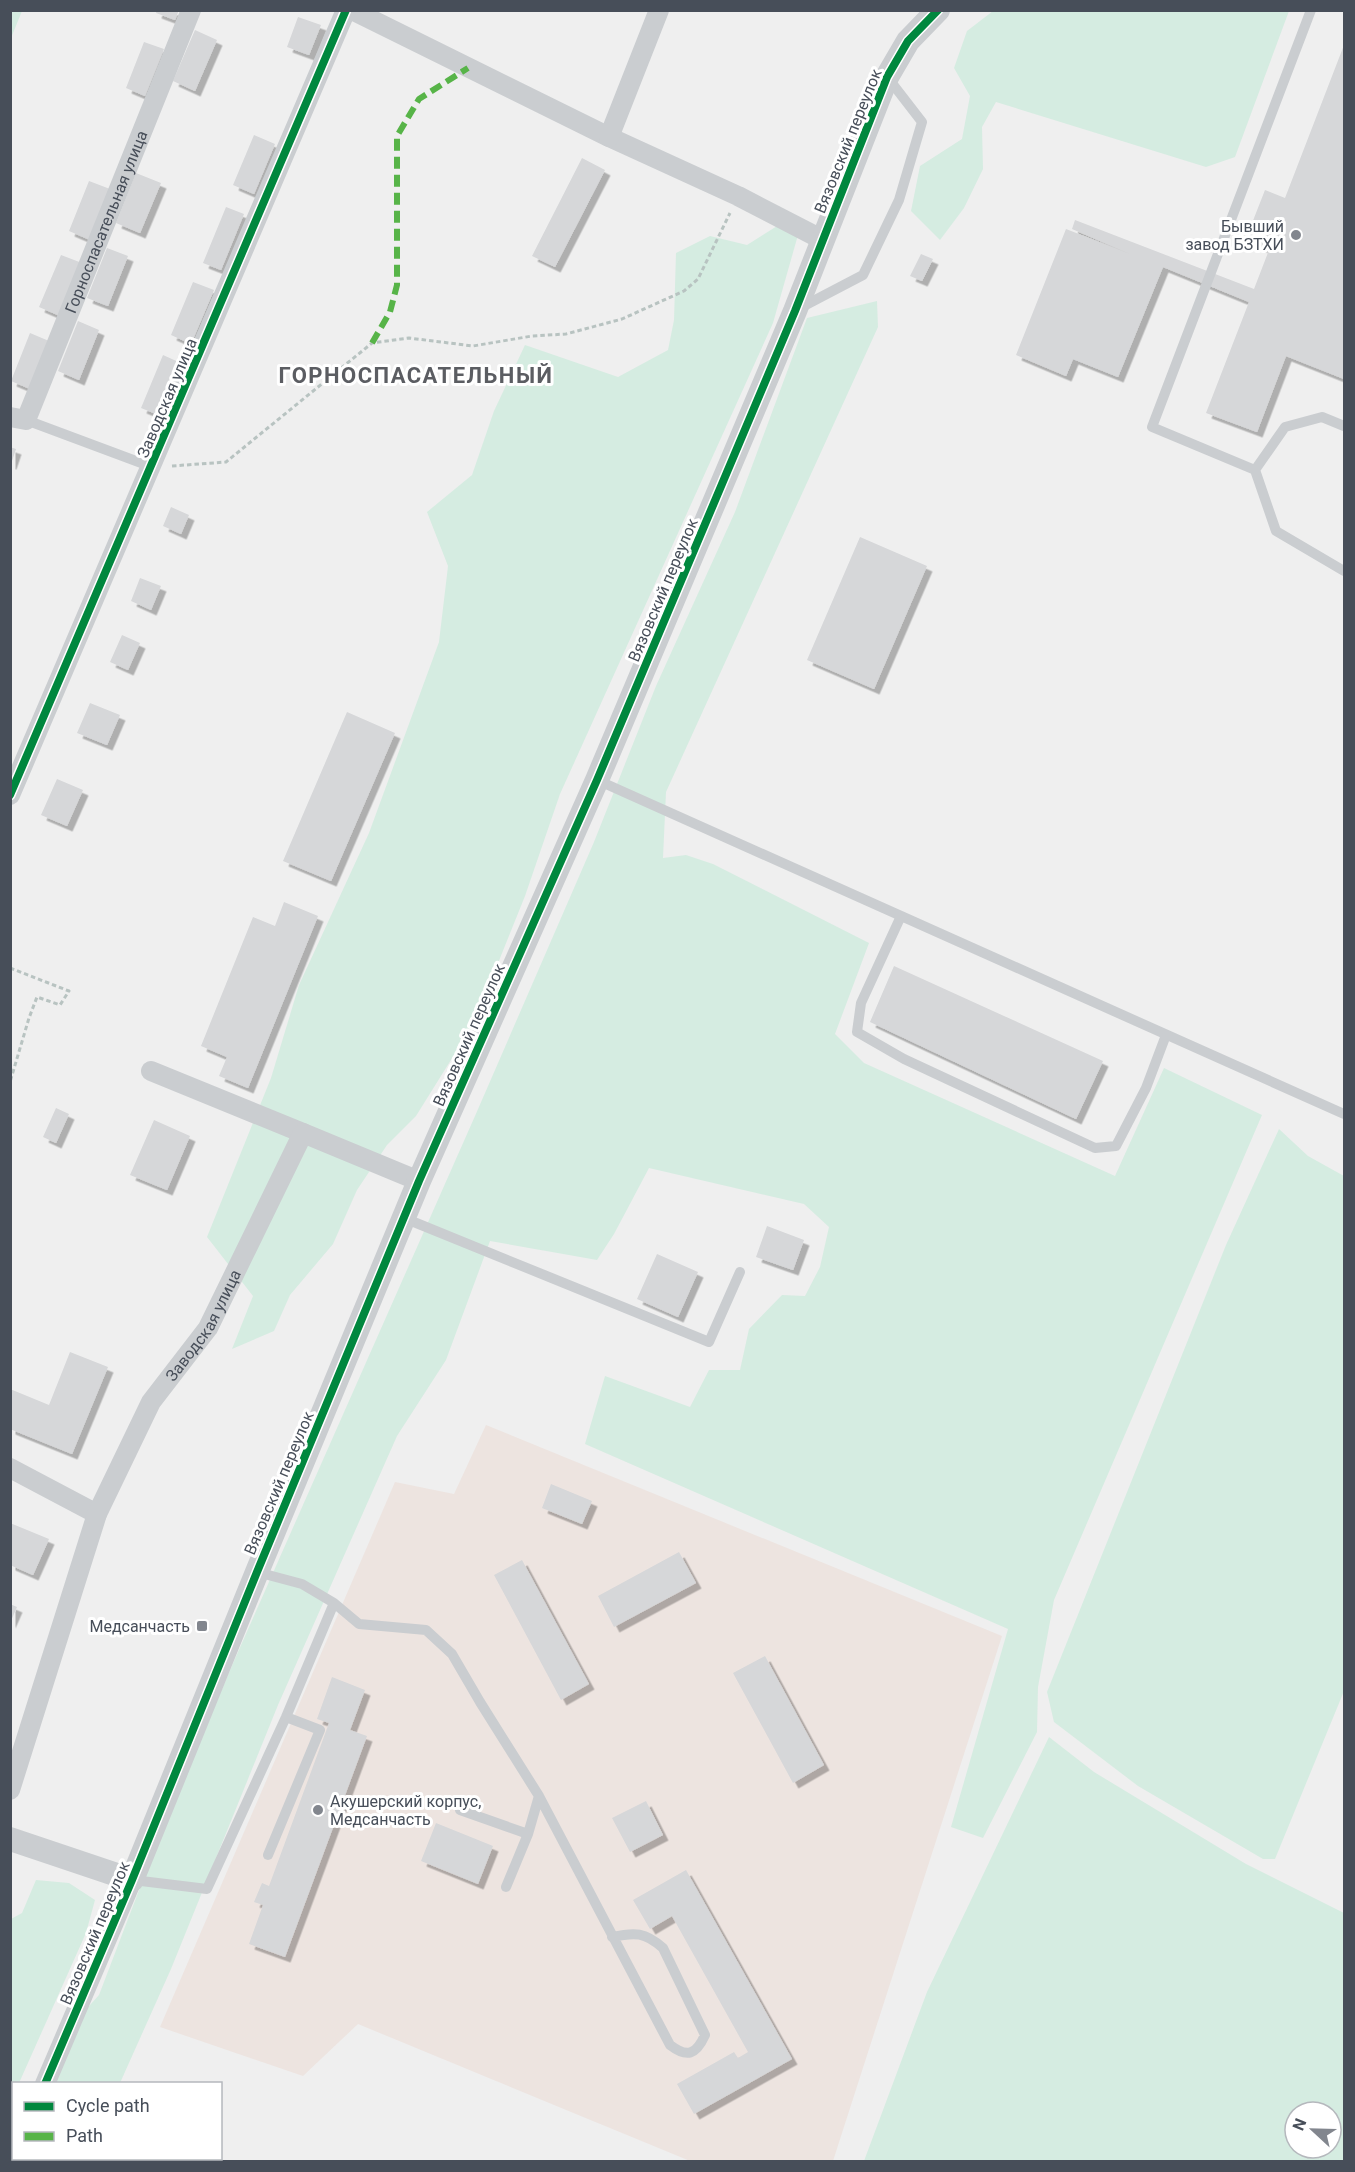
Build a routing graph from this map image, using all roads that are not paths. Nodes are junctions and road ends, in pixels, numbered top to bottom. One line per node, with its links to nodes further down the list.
1 (191, 10): 11 (street, Горноспасательная улица)
2 (346, 10): 13 (street, Заводская улица)
3 (352, 10): 8 (street)
4 (659, 10): 8 (street)
5 (938, 10): 7 (street, Вязовский переулок)
6 (1311, 10): 14 (lane)
7 (887, 77): 9 (street, Вязовский переулок); 10 (lane)
8 (609, 137): 9 (street)
9 (822, 240): 10 (street, Вязовский переулок)
10 (795, 310): 16 (street, Вязовский переулок)
11 (18, 419): 13 (lane)
12 (1344, 426): 14 (lane)
13 (152, 467): 17 (street, Заводская улица)
14 (1255, 470): 15 (lane)
15 (1344, 570)
16 (597, 780): 18 (lane); 23 (street, Вязовский переулок)
17 (10, 795)
18 (901, 916): 19 (lane); 19 (lane)
19 (1166, 1035): 21 (lane)
20 (151, 1071): 22 (street)
21 (1344, 1114)
22 (303, 1133): 23 (street); 27 (street, Заводская улица)
23 (419, 1181): 24 (street, Вязовский переулок)
24 (404, 1218): 25 (lane); 28 (street, Вязовский переулок)
25 (740, 1272)
26 (10, 1468): 27 (street)
27 (96, 1514): 31 (street, Заводская улица)
28 (257, 1572): 29 (lane); 37 (street, Вязовский переулок)
29 (334, 1603): 30 (lane); 32 (lane)
30 (286, 1717): 36 (lane); 37 (lane)
31 (10, 1790)
32 (539, 1796): 34 (lane); 39 (lane)
33 (460, 1810): 34 (lane)
34 (528, 1834): 38 (lane)
35 (10, 1839): 37 (street)
36 (268, 1854)
37 (132, 1880): 40 (street, Вязовский переулок)
38 (506, 1887)
39 (612, 1937): 39 (lane)
40 (46, 2082)

